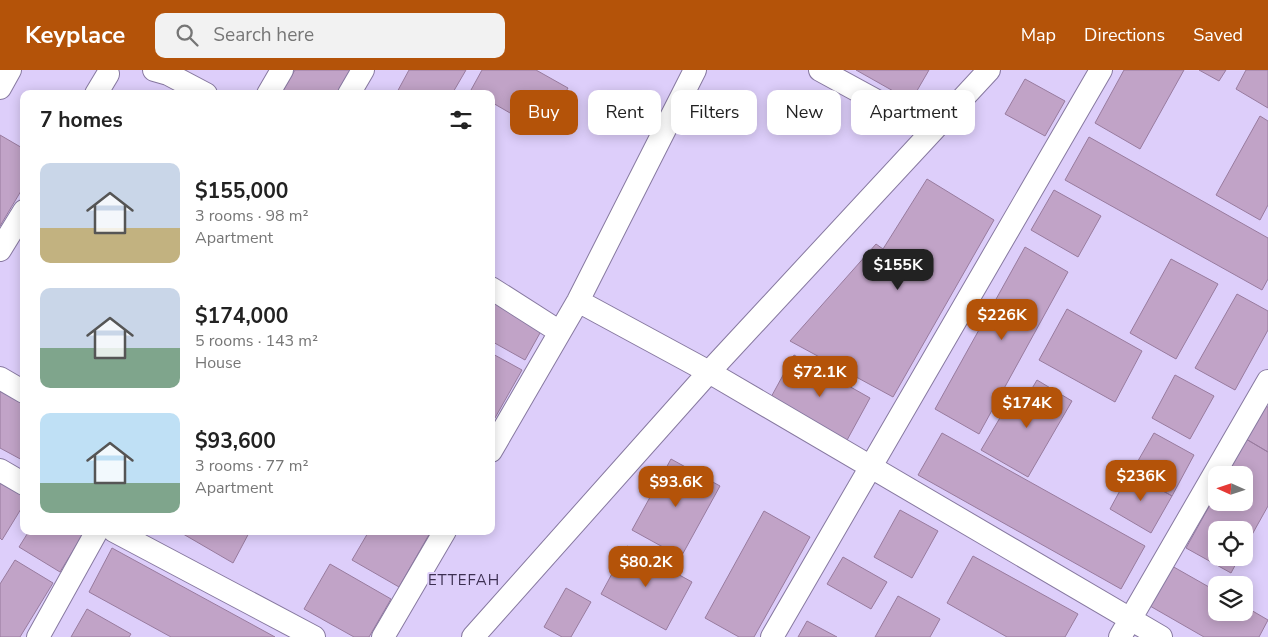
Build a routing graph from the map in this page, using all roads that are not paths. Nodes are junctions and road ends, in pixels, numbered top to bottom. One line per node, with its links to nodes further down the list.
1 (10, 70): 10 (street)
2 (154, 70): 12 (street)
3 (282, 70): 13 (street)
4 (363, 70): 14 (street)
5 (695, 70): 21 (street)
6 (820, 70): 15 (street)
7 (989, 70): 16 (street)
8 (1101, 70): 28 (street)
9 (107, 71): 11 (street)
10 (0, 88)
11 (98, 90)
12 (198, 90)
13 (270, 90)
14 (351, 90)
15 (857, 90)
16 (970, 90)
17 (928, 135): 23 (street)
18 (20, 218): 19 (street)
19 (0, 250)
20 (495, 291): 22 (street)
21 (578, 301): 22 (street); 23 (street)
22 (560, 332): 27 (street)
23 (709, 372): 28 (street); 38 (street)
24 (0, 378): 26 (street)
25 (1268, 381): 34 (street)
26 (20, 390)
27 (495, 444)
28 (870, 467): 34 (street); 39 (street)
29 (0, 470): 30 (street)
30 (20, 482)
31 (94, 535): 35 (street)
32 (122, 535): 36 (street)
33 (443, 535): 37 (street)
34 (1125, 628): 40 (street)
35 (38, 637)
36 (314, 637)
37 (383, 637)
38 (473, 637)
39 (772, 637)
40 (1160, 637)

